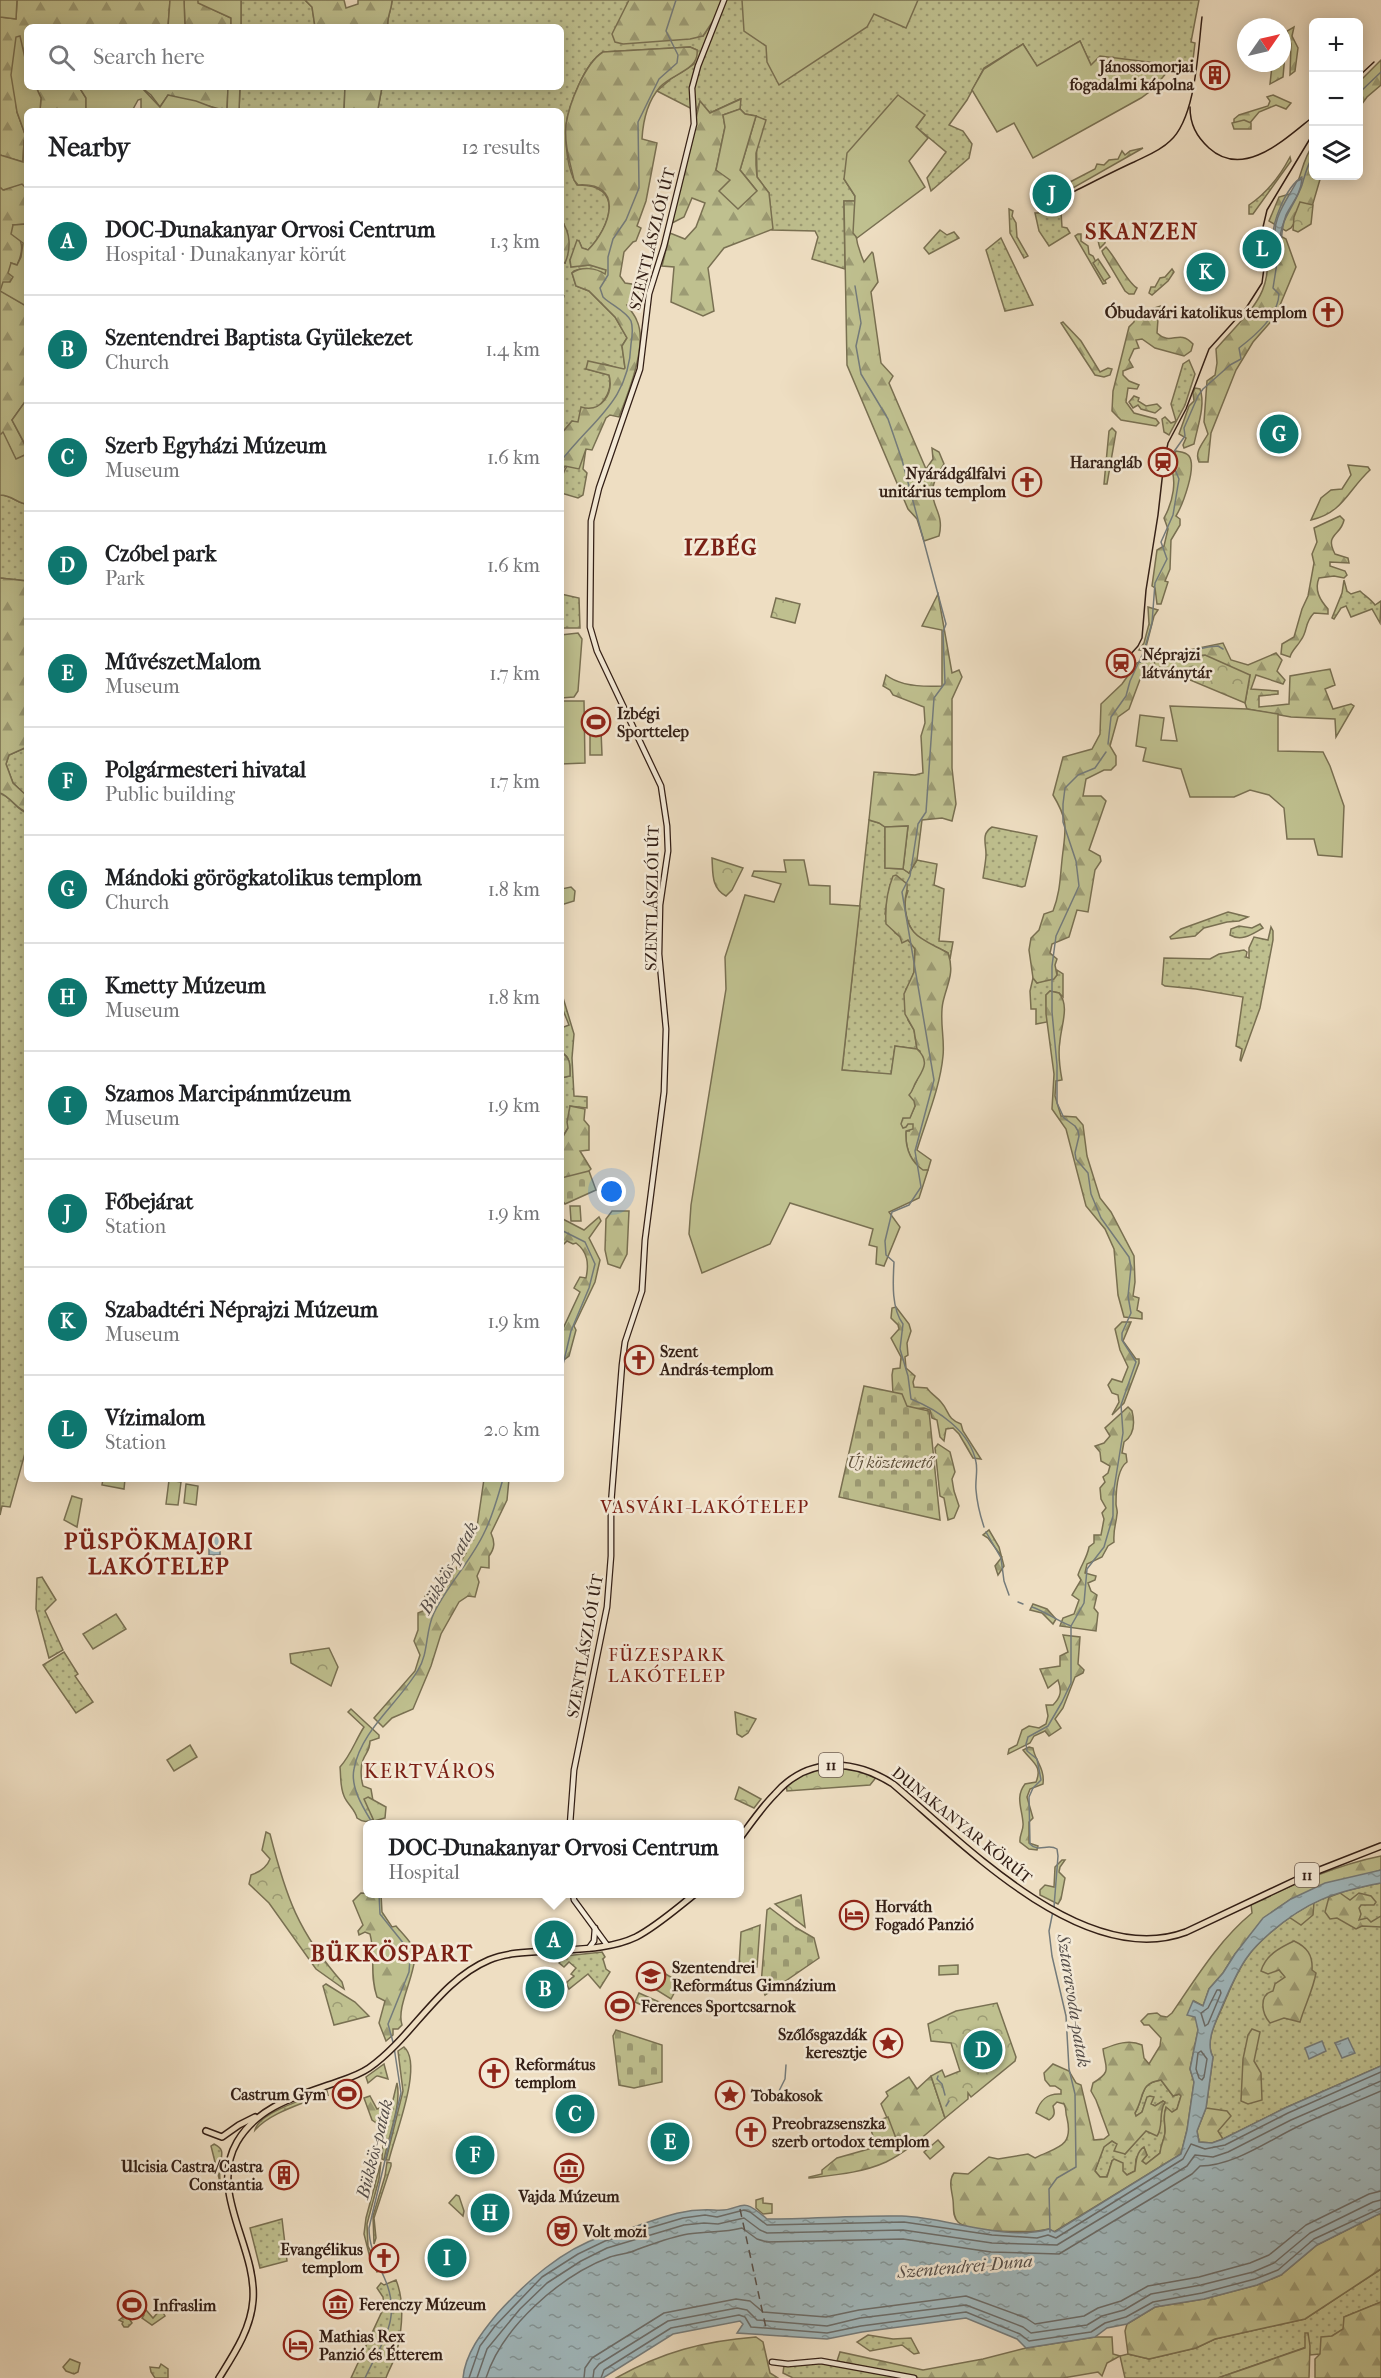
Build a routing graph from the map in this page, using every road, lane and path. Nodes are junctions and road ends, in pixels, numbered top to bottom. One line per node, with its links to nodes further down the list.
1 (724, 0): 2 (main road, SZENTLÁSZLÓI ÚT)
2 (570, 1820)
3 (744, 1833): 4 (main road, DUNAKANYAR KÖRÚT / 11)
4 (1381, 1846)
5 (574, 1898): 7 (main road)
6 (688, 1898): 8 (main road)
7 (595, 1929): 8 (main road); 9 (main road)
8 (607, 1945): 9 (main road)
9 (589, 1948): 10 (main road)
10 (262, 2114): 11 (main road); 13 (main road)
11 (206, 2131)
12 (772, 2362): 14 (main road)
13 (219, 2378)
14 (914, 2378)

